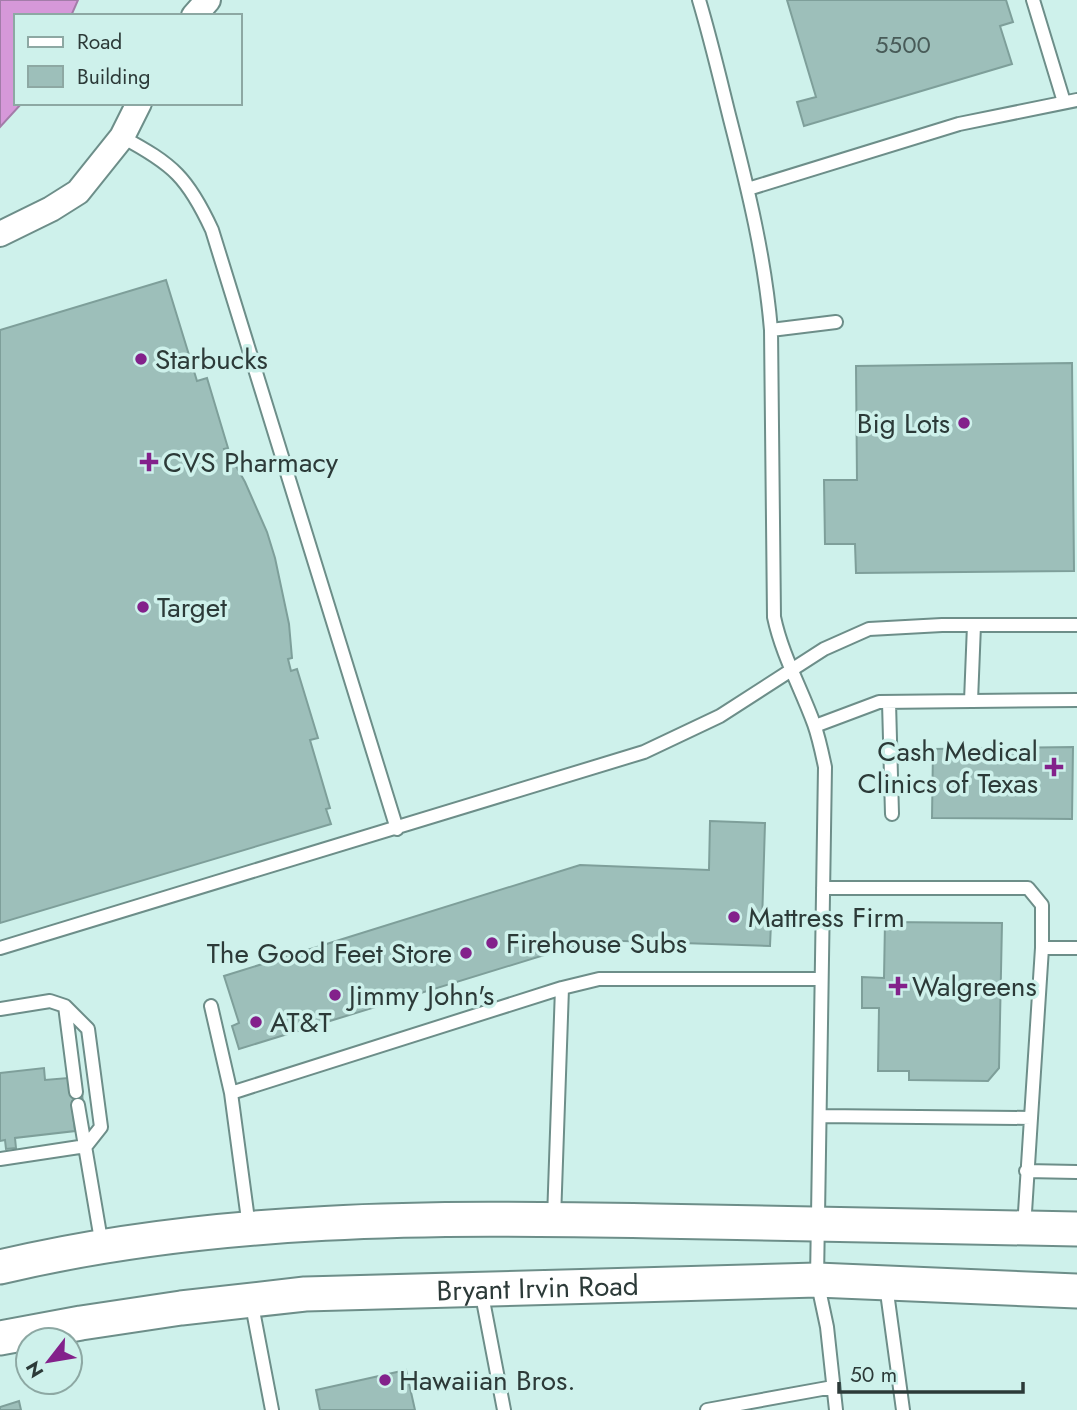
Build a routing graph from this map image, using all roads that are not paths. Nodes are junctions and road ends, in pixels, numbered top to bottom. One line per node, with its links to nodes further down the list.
1 (208, 0): 4 (street)
2 (699, 0): 8 (lane)
3 (1032, 0): 5 (lane)
4 (196, 14)
5 (1071, 101): 8 (lane)
6 (138, 105): 7 (street)
7 (122, 137): 9 (street); 20 (lane)
8 (748, 189): 11 (lane)
9 (0, 234)
10 (836, 322): 11 (lane)
11 (771, 330): 14 (lane)
12 (974, 625): 13 (lane); 14 (lane); 16 (lane)
13 (1077, 625)
14 (791, 671): 18 (lane); 20 (lane)
15 (1077, 700): 16 (lane)
16 (971, 701): 17 (lane)
17 (889, 702): 18 (lane); 19 (lane)
18 (815, 726): 21 (lane)
19 (892, 814)
20 (397, 829): 22 (lane)
21 (823, 888): 23 (lane); 25 (lane)
22 (0, 948)
23 (1042, 948): 24 (lane); 32 (lane)
24 (1077, 948)
25 (820, 979): 26 (lane); 31 (lane)
26 (562, 988): 30 (lane); 37 (lane)
27 (65, 1006): 29 (lane); 33 (lane); 33 (lane)
28 (211, 1006): 30 (lane)
29 (0, 1009)
30 (231, 1093): 39 (lane)
31 (820, 1116): 32 (lane); 38 (lane)
32 (1031, 1118): 35 (lane)
33 (86, 1146): 34 (lane); 42 (lane)
34 (0, 1159)
35 (1026, 1171): 36 (lane); 40 (lane)
36 (1077, 1171)
37 (554, 1219): 38 (main road); 39 (main road)
38 (817, 1224): 40 (main road); 44 (lane)
39 (250, 1228): 42 (main road)
40 (1024, 1228): 41 (main road)
41 (1077, 1229)
42 (103, 1246): 43 (main road)
43 (0, 1267)
44 (817, 1280): 45 (main road, Bryant Irvin Road); 46 (main road, Bryant Irvin Road); 50 (lane)
45 (886, 1282): 47 (main road, Bryant Irvin Road); 55 (lane)
46 (481, 1290): 48 (main road, Bryant Irvin Road); 52 (lane)
47 (1077, 1291)
48 (251, 1299): 49 (main road, Bryant Irvin Road); 51 (lane)
49 (0, 1338)
50 (833, 1387): 53 (lane); 54 (lane)
51 (272, 1410)
52 (504, 1410)
53 (707, 1410)
54 (836, 1410)
55 (903, 1410)

